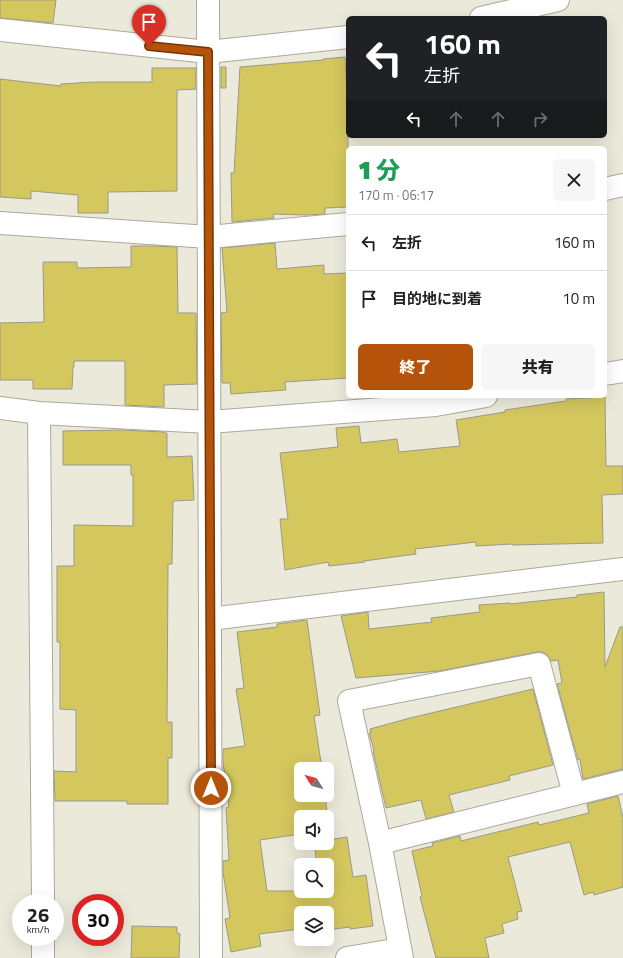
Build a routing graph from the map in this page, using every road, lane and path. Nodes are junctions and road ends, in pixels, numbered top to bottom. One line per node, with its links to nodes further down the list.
1 (208, 0): 6 (street)
2 (558, 0): 3 (street)
3 (490, 16)
4 (0, 30): 6 (street)
5 (346, 37): 6 (street)
6 (208, 52): 11 (street)
7 (623, 185): 8 (street)
8 (607, 189)
9 (0, 223): 11 (street)
10 (346, 224): 11 (street)
11 (209, 237): 17 (street)
12 (623, 371): 13 (street)
13 (607, 374)
14 (475, 398): 17 (street)
15 (0, 408): 16 (street)
16 (39, 413): 17 (street); 23 (street)
17 (209, 422): 19 (street)
18 (623, 570): 19 (street)
19 (210, 619): 27 (street)
20 (623, 782): 21 (street)
21 (574, 794): 22 (street); 22 (street)
22 (380, 843): 25 (street)
23 (43, 894)
24 (43, 946): 26 (street)
25 (401, 954): 28 (street)
26 (43, 958)
27 (212, 958)
28 (347, 958)

